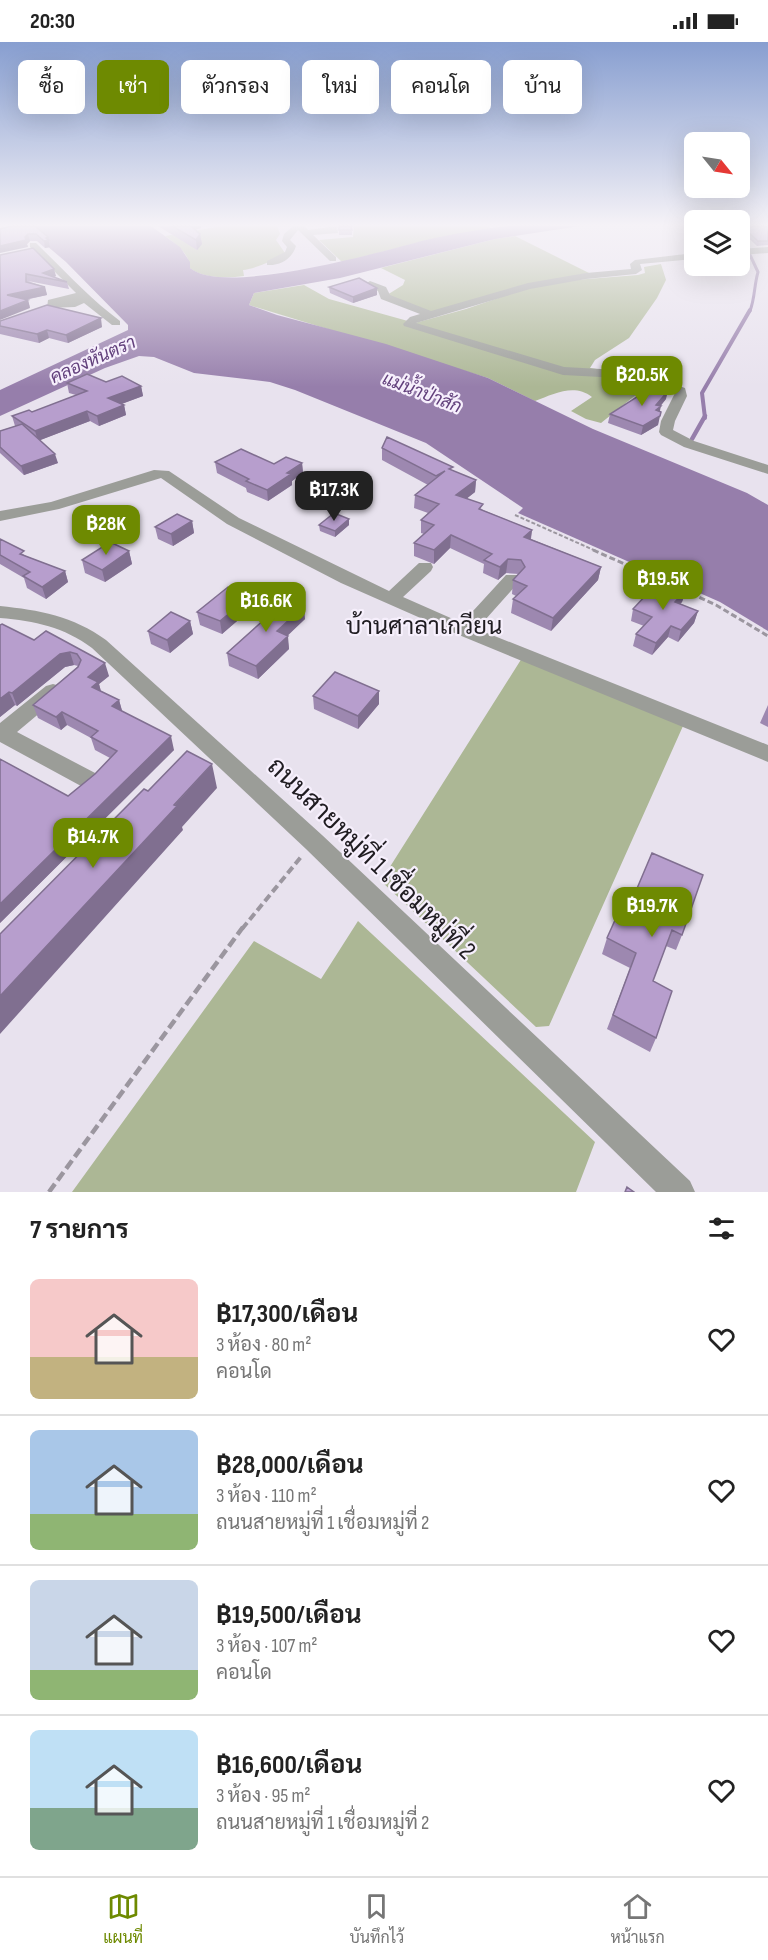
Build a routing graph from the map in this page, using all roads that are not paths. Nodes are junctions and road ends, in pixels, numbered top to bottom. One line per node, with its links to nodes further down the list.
1 (69, 280): 5 (street)
2 (562, 280): 7 (street)
3 (370, 284): 7 (street)
4 (52, 291): 5 (street)
5 (79, 297): 6 (street); 8 (street)
6 (46, 308)
7 (431, 315): 9 (street)
8 (116, 323)
9 (768, 470)
10 (0, 516): 13 (street)
11 (425, 567): 13 (street)
12 (512, 579): 15 (street)
13 (391, 599): 15 (street)
14 (0, 612): 20 (street, ถนนสายหมู่ที่ 1 เชื่อมหมู่ที่ 2)
15 (465, 631): 18 (street)
16 (64, 682): 17 (street)
17 (0, 733): 19 (street)
18 (768, 754)
19 (89, 780)
20 (679, 1192)

